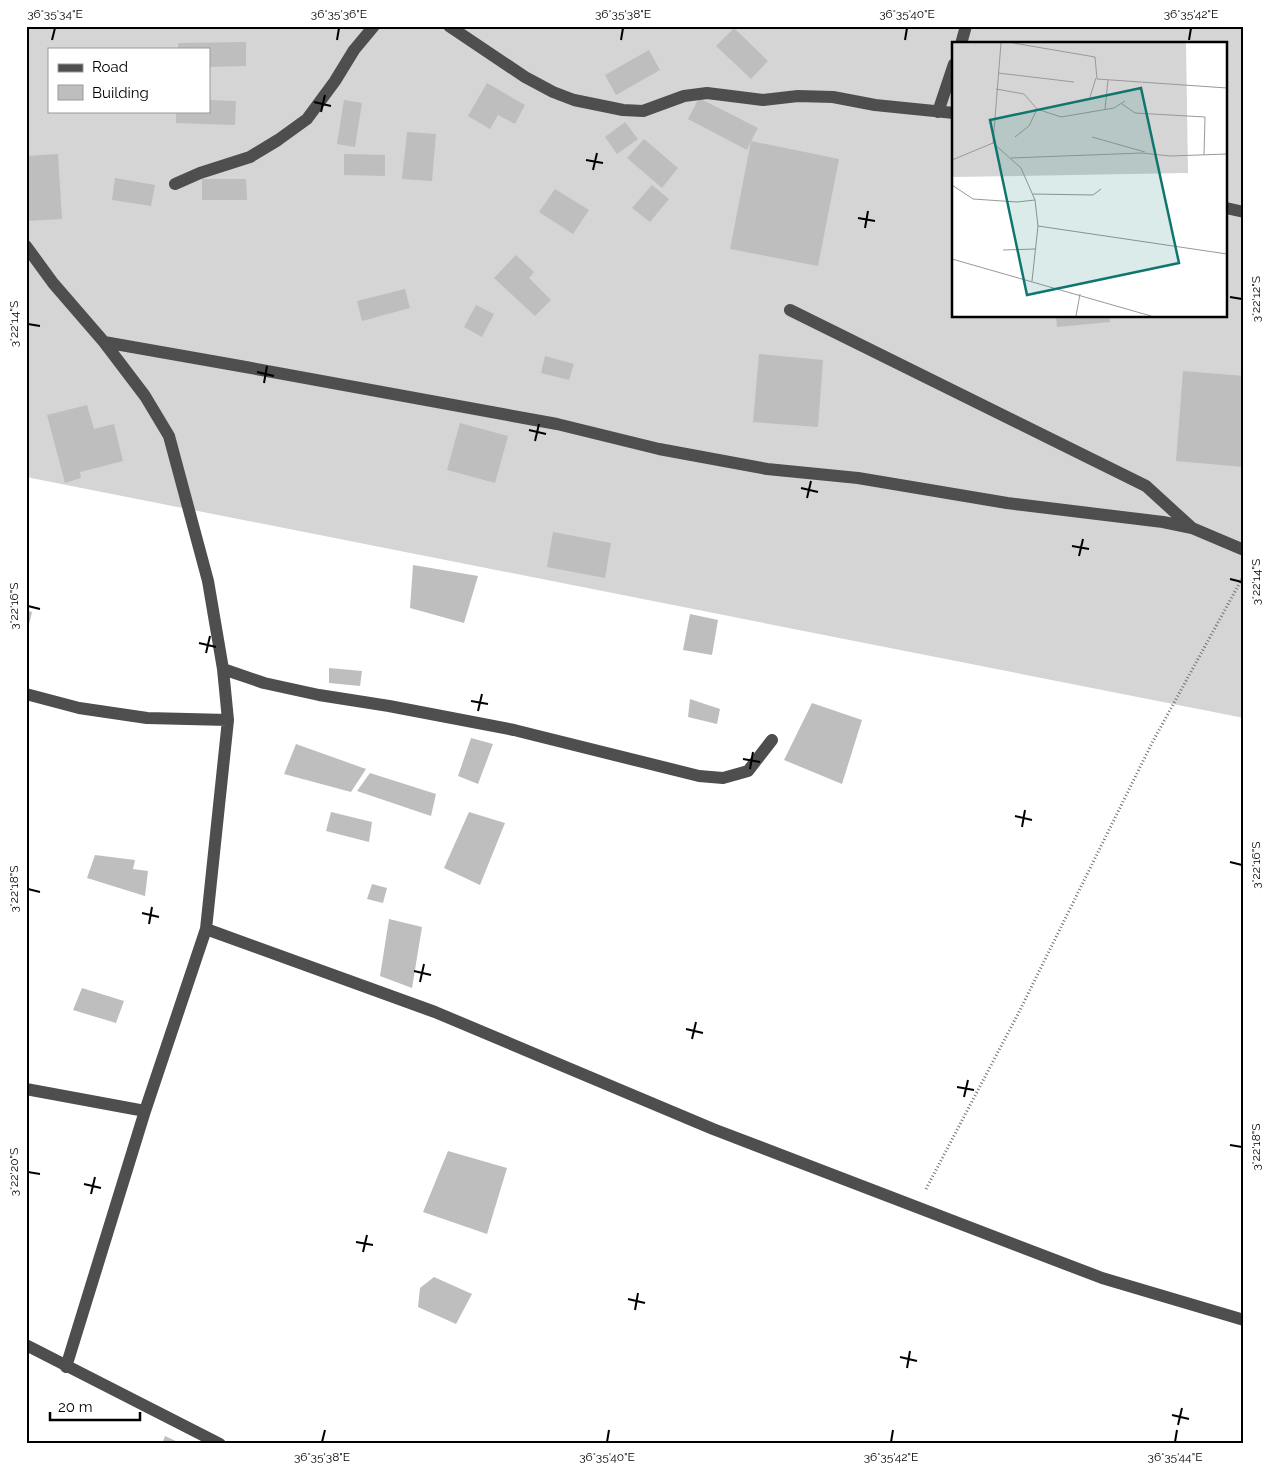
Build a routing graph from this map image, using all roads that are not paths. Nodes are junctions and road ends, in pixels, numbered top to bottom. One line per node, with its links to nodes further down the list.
1 (374, 26): 8 (street)
2 (449, 26): 6 (street)
3 (966, 26): 4 (street)
4 (962, 42)
5 (952, 70): 6 (street)
6 (938, 112): 7 (street)
7 (952, 113)
8 (175, 184)
9 (1228, 208): 10 (street)
10 (1244, 212)
11 (26, 246): 13 (street)
12 (790, 310): 14 (street)
13 (104, 342): 14 (street); 16 (street)
14 (1192, 528): 15 (street)
15 (1244, 550)
16 (224, 669): 18 (street); 19 (street)
17 (26, 694): 18 (street)
18 (228, 720): 20 (street)
19 (772, 740)
20 (206, 929): 22 (street); 23 (street)
21 (26, 1089): 22 (street)
22 (146, 1111): 25 (street)
23 (1244, 1320)
24 (26, 1345): 25 (street)
25 (66, 1367): 26 (street)
26 (220, 1444)

